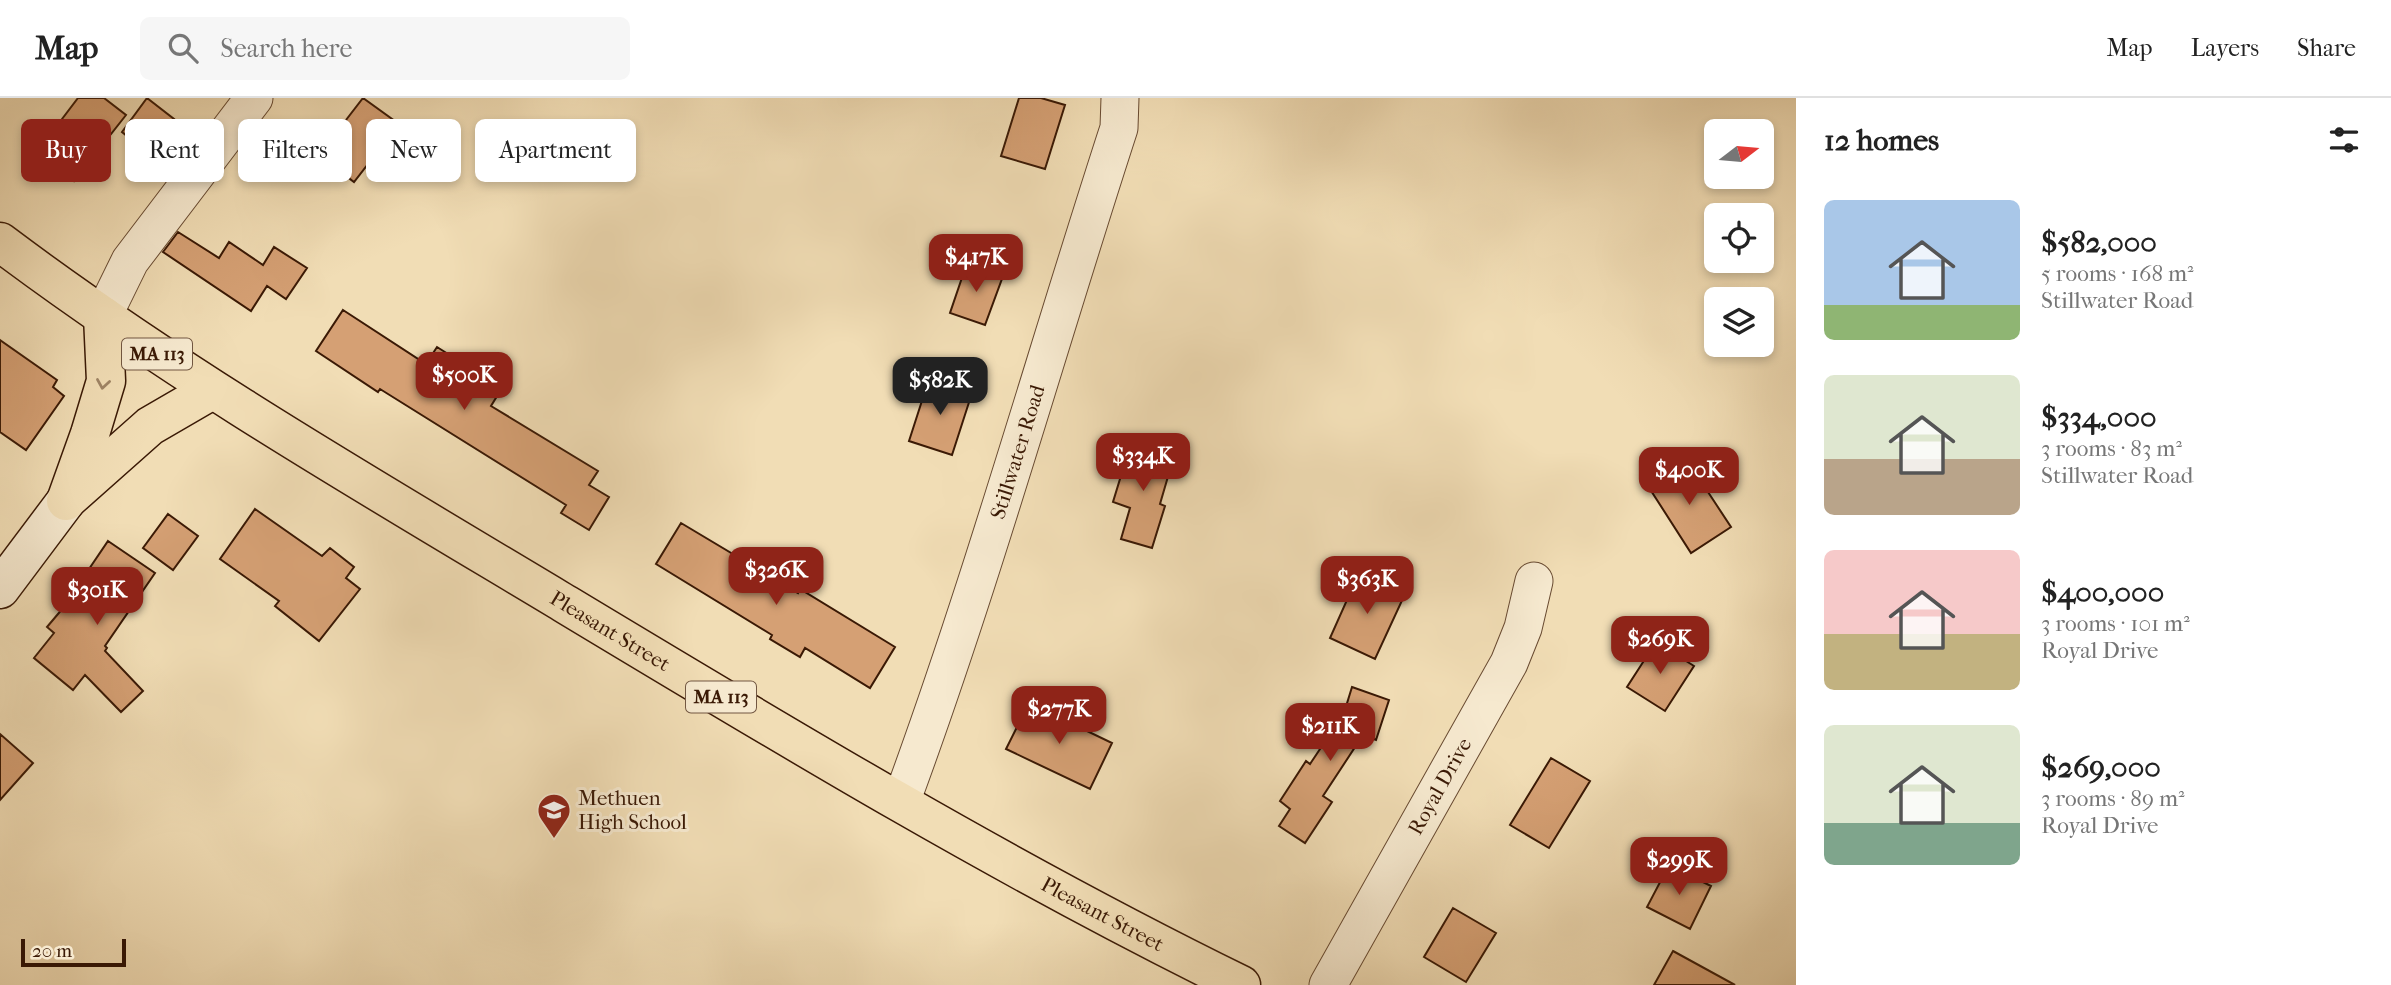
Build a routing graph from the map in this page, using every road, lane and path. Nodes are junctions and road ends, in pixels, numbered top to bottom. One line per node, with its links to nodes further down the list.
1 (254, 98): 4 (street)
2 (1120, 98): 9 (street, Stillwater Road)
3 (0, 242): 4 (main road, Pleasant Street / MA 113)
4 (103, 316): 5 (main road, Pleasant Street / MA 113); 6 (main road, one-way to 6)
5 (212, 390): 6 (main road); 9 (main road, Pleasant Street / MA 113)
6 (66, 501): 8 (street)
7 (1534, 581): 12 (street, Royal Drive)
8 (0, 590)
9 (901, 802): 10 (main road, Pleasant Street / MA 113)
10 (1193, 975): 11 (main road, Pleasant Street / MA 113)
11 (1241, 985)
12 (1328, 985)

